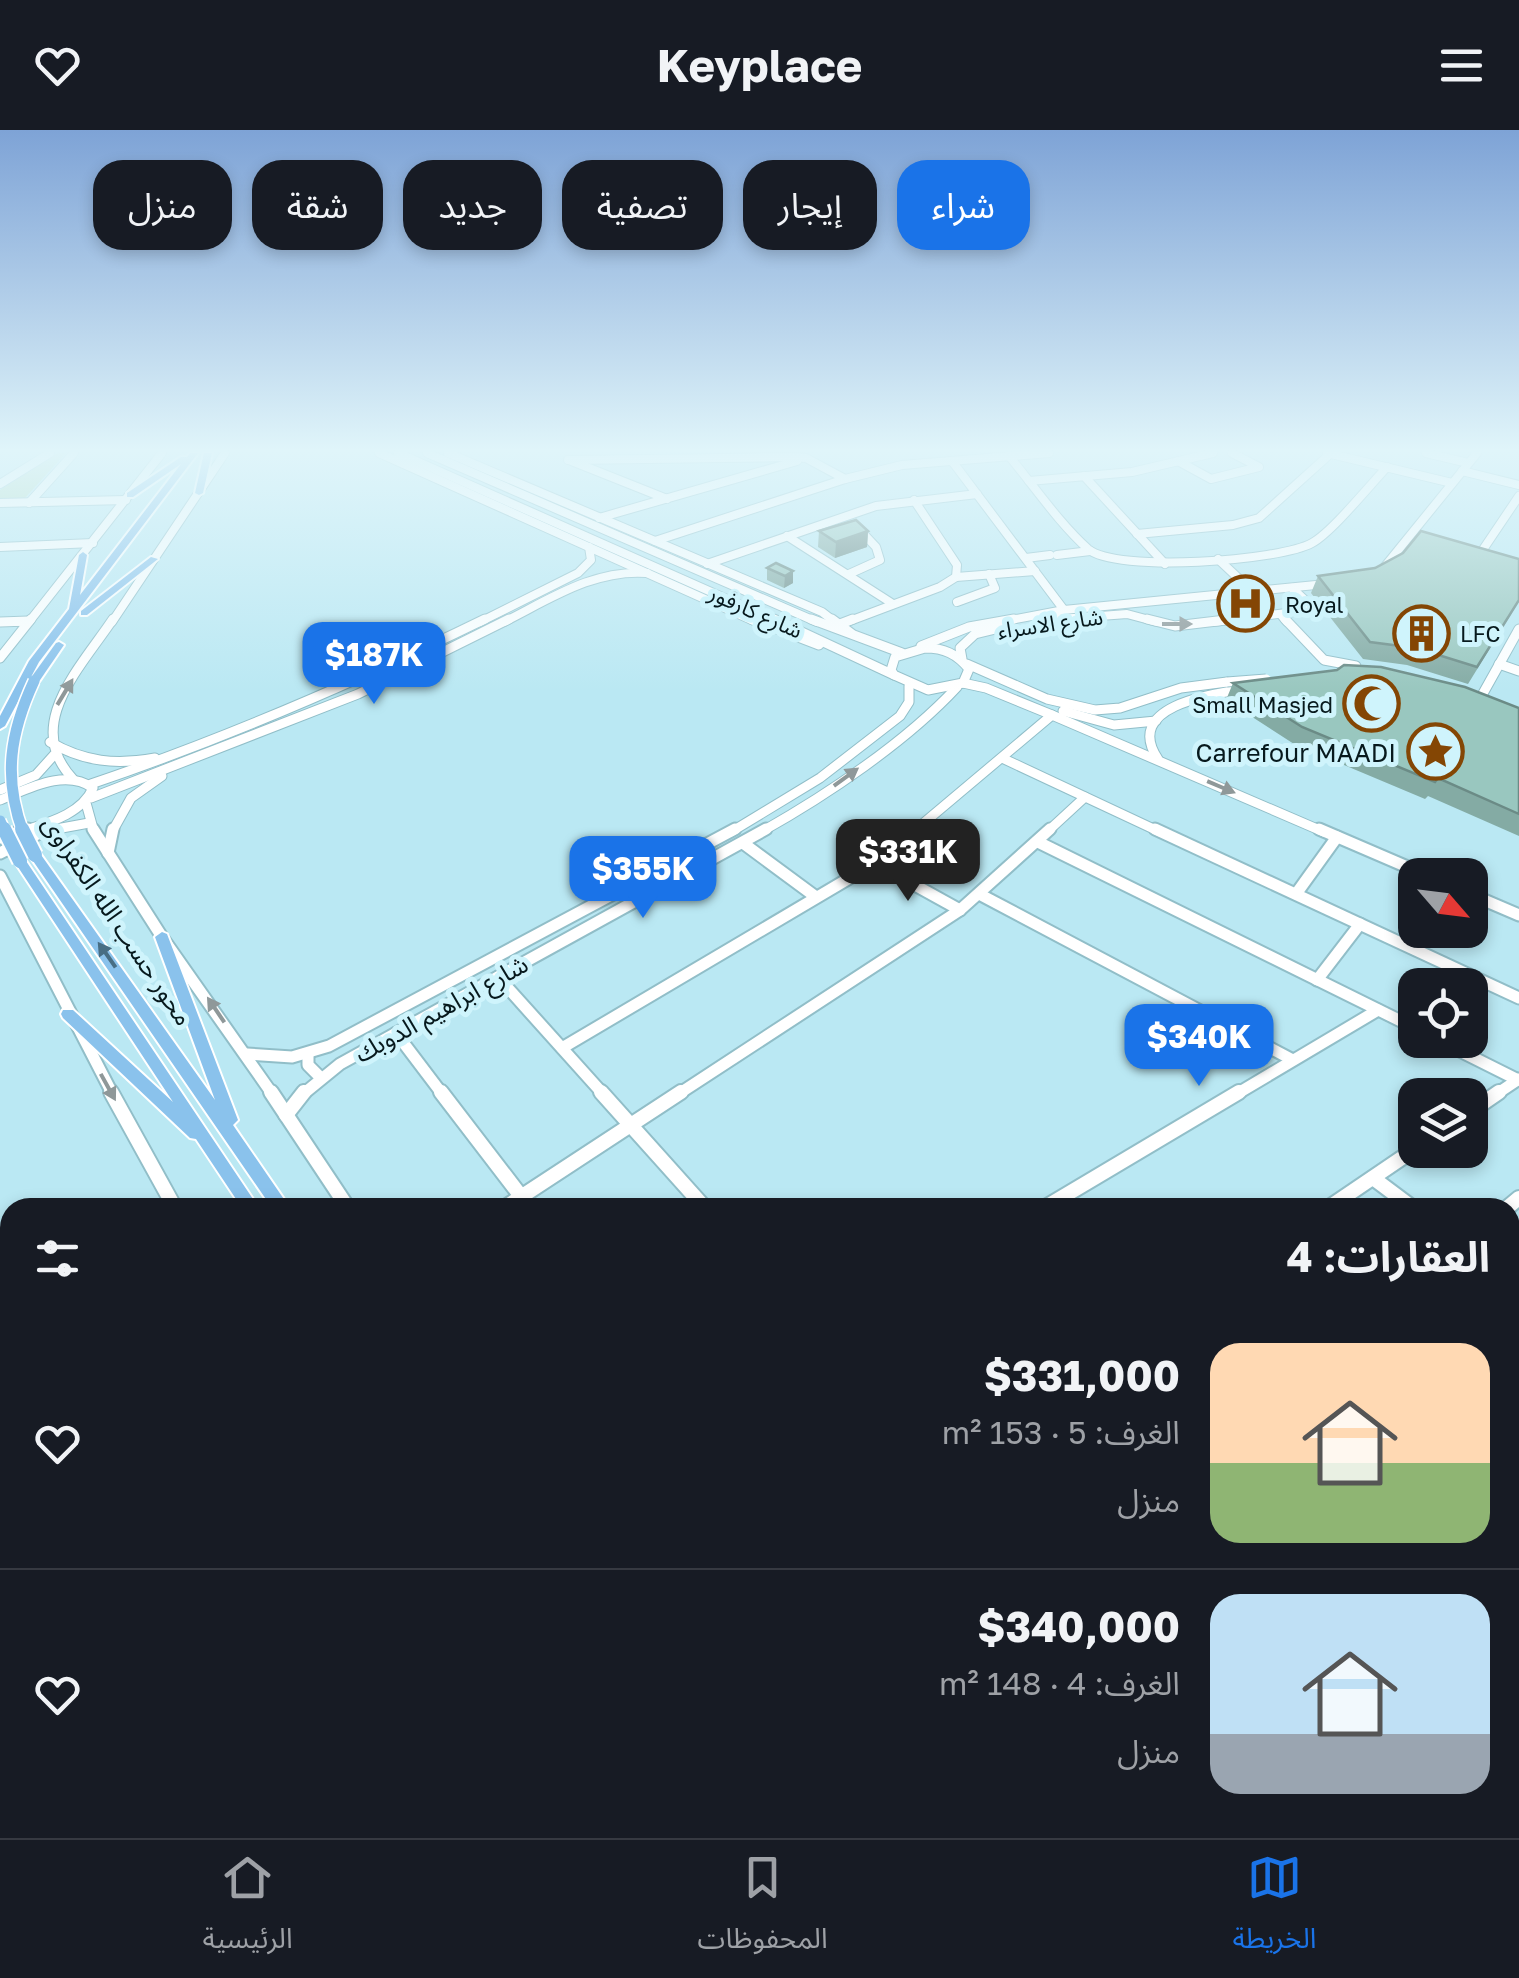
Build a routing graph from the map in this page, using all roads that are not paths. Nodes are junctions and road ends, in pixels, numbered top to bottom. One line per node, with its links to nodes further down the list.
1 (1413, 532): 45 (street)
2 (100, 533): 24 (street)
3 (133, 533): 56 (main road, محور حسب الله الكفراوى)
4 (145, 533): 57 (main road, محور حسب الله الكفراوى)
5 (172, 533): 34 (street)
6 (564, 533): 28 (street)
7 (569, 533): 51 (street, شارع كارفور)
8 (610, 533): 25 (street, شارع كارفور)
9 (636, 533): 23 (street)
10 (682, 533): 23 (street)
11 (796, 533): 21 (street)
12 (863, 533): 43 (street)
13 (936, 533): 46 (street)
14 (1007, 533): 33 (street)
15 (1074, 533): 29 (street)
16 (1149, 533): 20 (street)
17 (1324, 533): 35 (street)
18 (1415, 533): 22 (street)
19 (1494, 533): 30 (street)
20 (1137, 534): 38 (street)
21 (787, 536): 36 (street); 43 (street)
22 (1430, 537)
23 (656, 541): 25 (street); 36 (street)
24 (93, 542): 27 (street); 31 (street)
25 (642, 546): 39 (street, شارع كارفور)
26 (1464, 546): 30 (street)
27 (0, 547)
28 (589, 547): 37 (street); 41 (street)
29 (1090, 551): 33 (street); 38 (street)
30 (1482, 551): 32 (street)
31 (83, 554): 56 (main road); 60 (street)
32 (1500, 556)
33 (1026, 558): 40 (street)
34 (154, 559): 57 (main road); 93 (street, one-way to 34)
35 (1218, 559): 38 (street); 49 (street)
36 (708, 563): 39 (street); 62 (street)
37 (589, 564): 42 (street); 95 (street)
38 (1165, 564)
39 (694, 568): 63 (street, شارع كارفور)
40 (1034, 571): 44 (street); 55 (street)
41 (647, 573): 42 (street); 50 (street)
42 (604, 574): 95 (street)
43 (848, 574): 54 (street)
44 (989, 574): 46 (street); 52 (street)
45 (1374, 575)
46 (956, 577): 54 (street)
47 (1342, 583): 48 (street, شارع الاسراء)
48 (1292, 588): 49 (street, شارع الاسراء); 58 (street)
49 (1252, 591): 53 (street, شارع الاسراء)
50 (694, 594): 51 (street); 67 (street)
51 (731, 600): 67 (street, شارع كارفور)
52 (957, 602)
53 (1138, 603): 55 (street, شارع الاسراء); 59 (street)
54 (893, 604): 62 (street)
55 (1064, 610): 68 (street, شارع الاسراء)
56 (72, 613): 80 (main road, محور حسب الله الكفراوى)
57 (84, 613): 80 (main road, محور حسب الله الكفراوى)
58 (1280, 615): 59 (street, شارع الاسراء, one-way to 58); 73 (street)
59 (1138, 616): 72 (street, شارع الاسراء)
60 (28, 621): 61 (street); 71 (street)
61 (0, 622)
62 (842, 623): 63 (street); 65 (street)
63 (830, 627): 65 (street, شارع كارفور)
64 (1519, 629): 74 (street)
65 (853, 636): 66 (street, شارع كارفور)
66 (864, 641): 69 (street, شارع كارفور); 70 (street)
67 (837, 648): 70 (street, شارع كارفور)
68 (914, 649): 69 (street, شارع الاسراء); 72 (street)
69 (902, 653): 78 (street)
70 (849, 654): 78 (street, شارع كارفور)
71 (0, 658)
72 (965, 662): 79 (street); 81 (street)
73 (1331, 664): 76 (street); 77 (street)
74 (1499, 664): 75 (street); 86 (street)
75 (1519, 670)
76 (1323, 672)
77 (1336, 674)
78 (894, 676): 82 (street, شارع كارفور)
79 (996, 678): 83 (street); 85 (street)
80 (28, 681): 92 (main road, محور حسب الله الكفراوى); 141 (main road, محور حسب الله الكفراوى, one-way to 80, bridge)
81 (960, 685): 82 (street); 83 (street); 90 (street, شارع ابراهيم الدوبك)
82 (909, 686): 88 (street)
83 (986, 688): 89 (street)
84 (1464, 691): 86 (street)
85 (1047, 699): 91 (street); 91 (street, bridge)
86 (1476, 699): 87 (street)
87 (1490, 704)
88 (906, 709): 90 (street); 132 (street, شارع ابراهيم الدوبك)
89 (1052, 715): 96 (street); 97 (street)
90 (930, 716): 108 (street, شارع ابراهيم الدوبك, one-way to 90)
91 (1156, 721): 97 (street)
92 (0, 726)
93 (50, 742): 94 (street); 95 (street)
94 (54, 755): 98 (street); 100 (street)
95 (191, 755): 99 (street); 103 (street); 111 (street)
96 (1002, 758): 101 (street); 113 (street)
97 (1162, 762): 106 (street, one-way to 106)
98 (73, 779): 99 (street); 102 (street)
99 (91, 784): 103 (street)
100 (0, 790)
101 (1085, 796): 109 (street); 116 (street)
102 (0, 800)
103 (88, 801): 105 (street); 107 (street)
104 (0, 820): 112 (main road, محور حسب الله الكفراوى, bridge)
105 (89, 823): 110 (street); 111 (street)
106 (1337, 837): 114 (street); 116 (street)
107 (0, 838)
108 (743, 842): 118 (street); 124 (street, شارع ابراهيم الدوبك)
109 (1038, 842): 117 (street); 125 (street)
110 (0, 853)
111 (108, 853): 123 (street)
112 (20, 862): 142 (main road, محور حسب الله الكفراوى)
113 (875, 863): 118 (street); 120 (street)
114 (1398, 863)
115 (1, 879): 128 (street)
116 (1296, 894): 122 (street)
117 (980, 895): 120 (street); 134 (street)
118 (816, 897): 131 (street)
119 (1488, 902): 121 (street)
120 (960, 910): 140 (street)
121 (1519, 915)
122 (1360, 924): 125 (street); 126 (street)
123 (162, 937): 133 (street, one-way to 123); 141 (main road)
124 (498, 977): 130 (street, شارع ابراهيم الدوبك); 131 (street)
125 (1317, 980): 127 (street)
126 (1519, 998)
127 (1378, 1010): 129 (street); 134 (street)
128 (68, 1014): 142 (main road); 145 (street, one-way to 145)
129 (1398, 1020)
130 (396, 1032): 136 (street, شارع ابراهيم الدوبك); 149 (street)
131 (562, 1048): 140 (street)
132 (308, 1053): 133 (street, شارع ابراهيم الدوبك); 136 (street)
133 (246, 1054): 139 (street)
134 (1291, 1058): 152 (street)
135 (1475, 1058): 137 (street)
136 (320, 1077): 139 (street, شارع ابراهيم الدوبك)
137 (1518, 1079): 138 (street)
138 (1488, 1100)
139 (286, 1114): 148 (street)
140 (629, 1124): 150 (street); 151 (street)
141 (237, 1139): 147 (main road, محور حسب الله الكفراوى)
142 (214, 1151): 146 (main road, محور حسب الله الكفراوى)
143 (1398, 1161): 144 (street)
144 (1373, 1178): 153 (street); 154 (street)
145 (170, 1198)
146 (245, 1198)
147 (275, 1198)
148 (341, 1198)
149 (522, 1198)
150 (530, 1198)
151 (695, 1198)
152 (1065, 1198)
153 (1343, 1198)
154 (1399, 1198)

